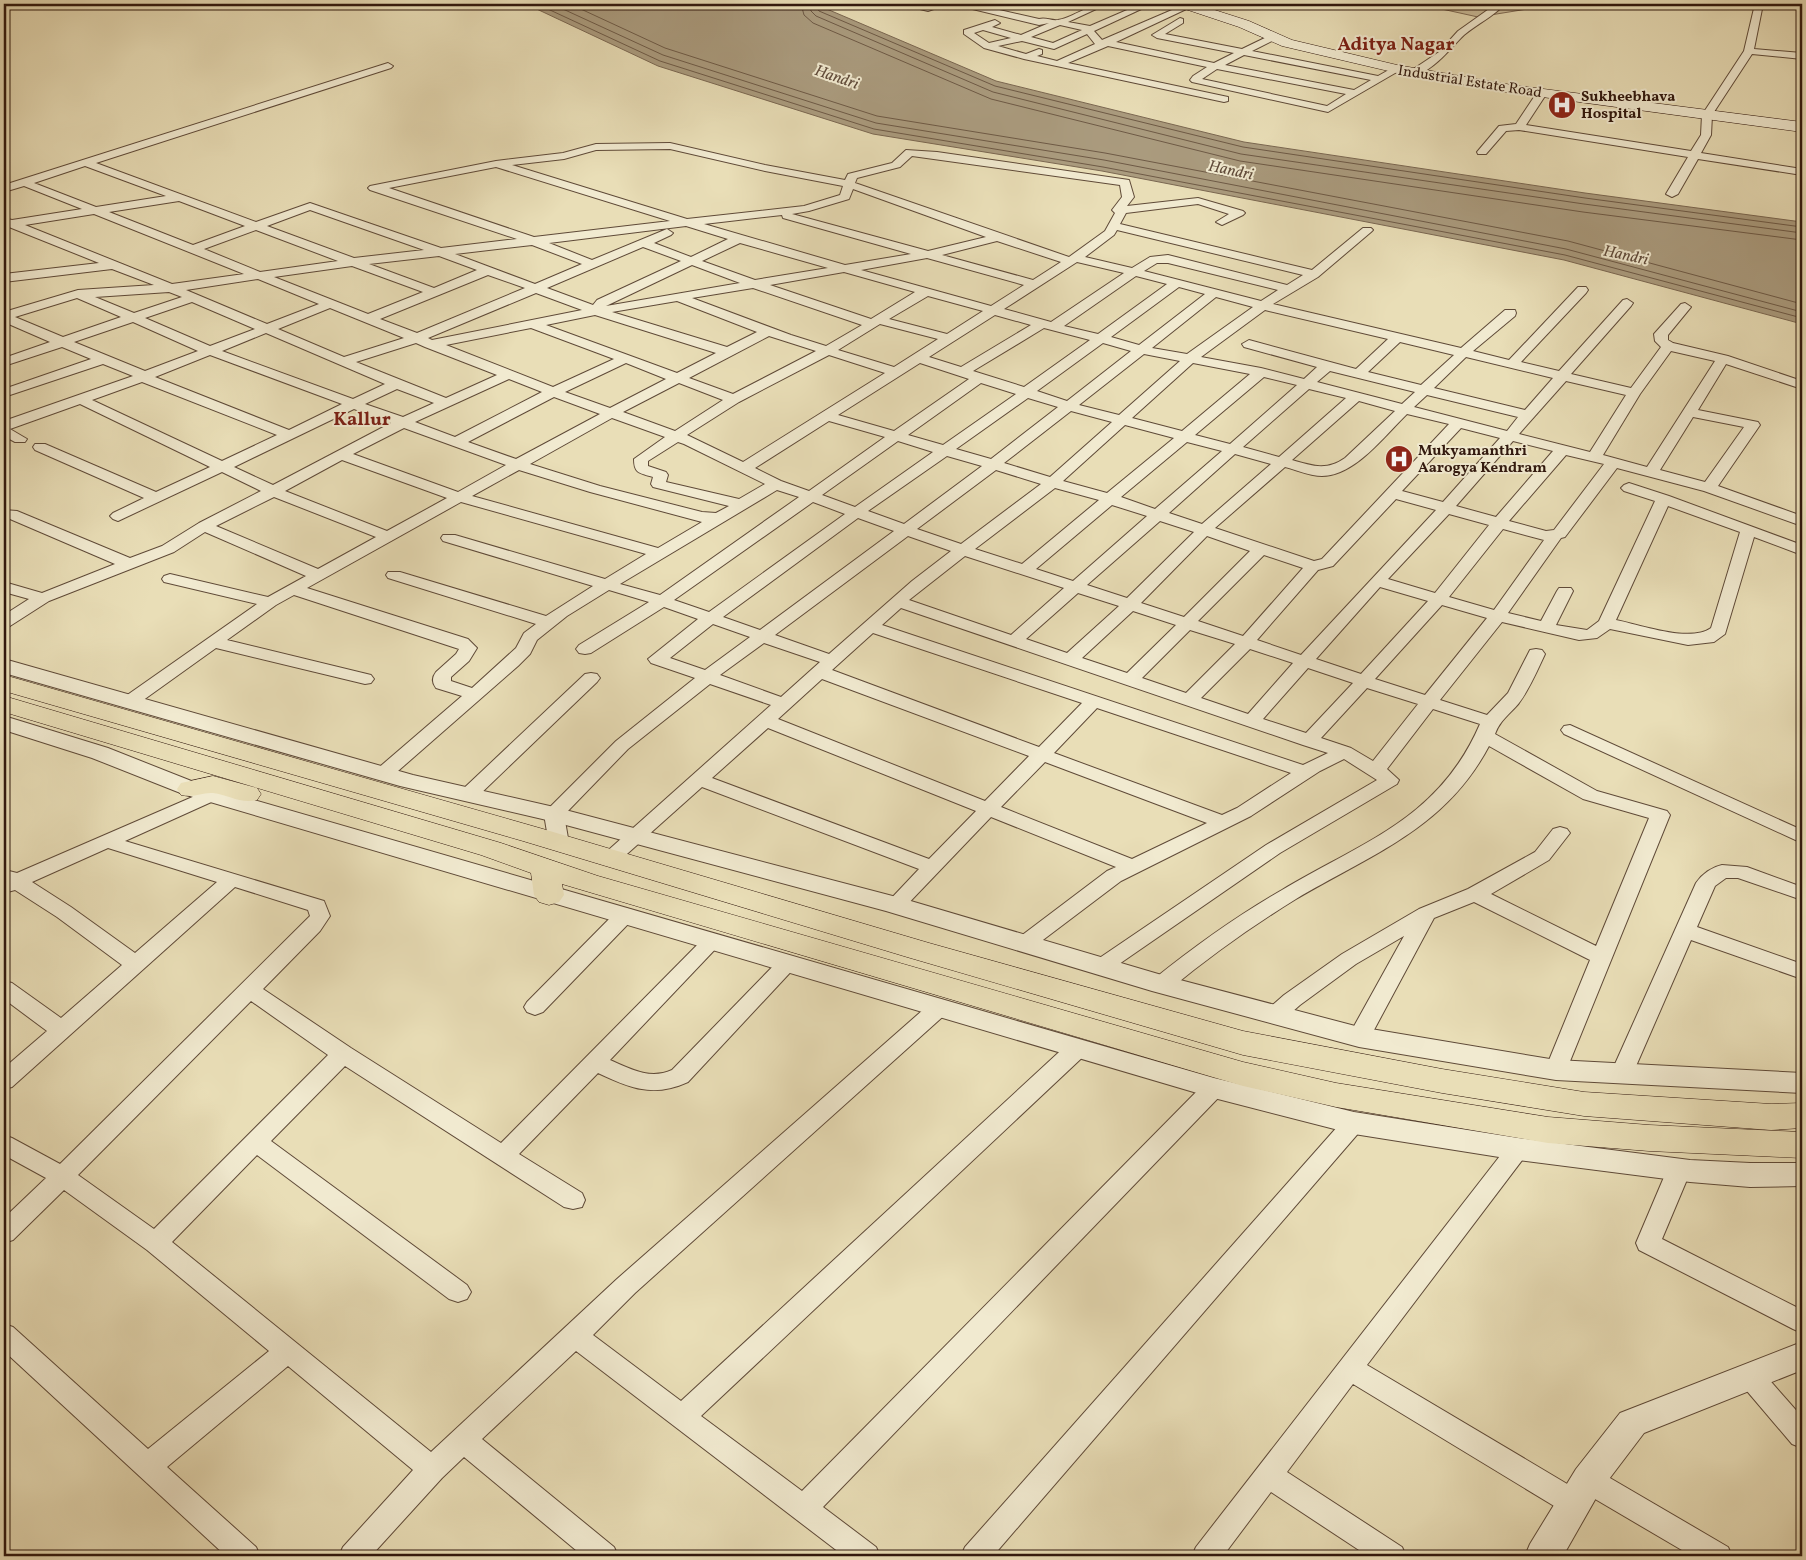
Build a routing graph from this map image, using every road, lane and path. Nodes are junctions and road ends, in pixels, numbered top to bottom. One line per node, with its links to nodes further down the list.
1 (911, 4): 2 (street)
2 (944, 4)
3 (1103, 4): 13 (street)
4 (1148, 4): 15 (street)
5 (1189, 4): 10 (main road, Industrial Estate Road); 19 (street)
6 (1501, 4): 31 (street)
7 (1759, 4): 23 (street)
8 (972, 5): 11 (street)
9 (1012, 7): 11 (street)
10 (1209, 12): 16 (street); 17 (main road, Industrial Estate Road)
11 (994, 13): 12 (street)
12 (1015, 18): 13 (street); 14 (street)
13 (1061, 22): 15 (street); 18 (street)
14 (983, 27): 18 (street); 20 (street)
15 (1090, 31): 19 (street); 21 (street)
16 (1157, 35): 22 (street); 24 (street)
17 (1273, 37): 24 (street); 30 (main road, Industrial Estate Road)
18 (1022, 38): 20 (street); 21 (street)
19 (1108, 43): 22 (street); 27 (street)
20 (987, 46): 26 (street)
21 (1054, 46): 26 (street)
22 (1132, 48): 29 (street)
23 (1749, 51): 25 (street); 38 (street)
24 (1242, 52): 29 (street); 32 (street)
25 (1802, 56)
26 (1027, 57): 27 (street)
27 (1058, 64): 35 (street)
28 (388, 66): 43 (street)
29 (1215, 66): 33 (street); 37 (street)
30 (1397, 69): 31 (main road, Industrial Estate Road); 32 (street)
31 (1415, 72): 34 (main road, Industrial Estate Road)
32 (1380, 79): 33 (street)
33 (1356, 93): 37 (street)
34 (1542, 93): 38 (main road, Industrial Estate Road); 39 (street)
35 (1234, 101)
36 (1270, 107): 37 (street)
37 (1328, 109)
38 (1707, 115): 40 (main road, Industrial Estate Road); 42 (street)
39 (1520, 127): 41 (street); 42 (street)
40 (1802, 127)
41 (1482, 152)
42 (1695, 155): 45 (street); 49 (street)
43 (86, 163): 46 (street); 50 (street)
44 (496, 164): 47 (street); 56 (street); 62 (street)
45 (1802, 172)
46 (25, 183): 48 (street); 52 (street)
47 (849, 184): 51 (street); 53 (street); 60 (street)
48 (4, 189)
49 (1672, 194)
50 (182, 198): 52 (street); 57 (street)
51 (1122, 210): 54 (street); 58 (street)
52 (93, 211): 55 (street); 64 (street)
53 (776, 213): 56 (street); 66 (street)
54 (1222, 222)
55 (6, 223): 71 (street)
56 (689, 224): 61 (street); 62 (street); 63 (street)
57 (256, 226): 64 (street); 65 (street); 69 (street)
58 (1114, 226): 67 (street); 75 (street)
59 (1367, 230): 75 (street)
60 (998, 237): 66 (street); 67 (street)
61 (739, 239): 68 (street); 72 (street)
62 (534, 242): 65 (street); 70 (street)
63 (644, 243): 68 (street); 70 (street)
64 (191, 250): 76 (street)
65 (440, 252): 69 (street); 73 (street)
66 (931, 254): 72 (street); 79 (street)
67 (1074, 259): 74 (street); 79 (street)
68 (692, 261): 80 (street); 96 (street)
69 (354, 262): 76 (street); 85 (street)
70 (592, 264): 82 (street)
71 (112, 265): 77 (street); 81 (street)
72 (845, 269): 80 (street); 86 (street)
73 (489, 270): 82 (street); 85 (street)
74 (1134, 272): 78 (street); 83 (street); 104 (street)
75 (1314, 274): 83 (street)
76 (254, 275): 81 (street); 92 (street)
77 (4, 278)
78 (1177, 283): 87 (street); 110 (street)
79 (1034, 284): 95 (street)
80 (757, 285): 90 (street); 101 (street)
81 (171, 288): 88 (street); 89 (street)
82 (538, 288): 96 (street); 111 (street)
83 (1289, 289): 93 (street)
84 (1582, 290): 127 (street)
85 (434, 292): 100 (street)
86 (925, 292): 95 (street); 101 (street)
87 (1214, 293): 93 (street); 115 (street)
88 (78, 294): 98 (street); 99 (street)
89 (191, 298): 99 (street); 105 (street)
90 (678, 298): 96 (street); 107 (street)
91 (1627, 303): 134 (street)
92 (330, 304): 100 (street); 105 (street)
93 (1264, 306): 108 (street); 121 (street)
94 (1686, 307): 114 (street)
95 (992, 310): 104 (street); 109 (street)
96 (596, 311): 103 (street); 118 (street)
97 (1510, 313): 119 (street)
98 (4, 316): 102 (street)
99 (132, 318): 112 (street); 116 (street)
100 (368, 319): 111 (street)
101 (875, 322): 109 (street); 117 (street)
102 (22, 324): 106 (street); 112 (street)
103 (532, 324): 111 (street); 124 (street)
104 (1048, 326): 110 (street); 130 (street)
105 (266, 329): 116 (street); 126 (street)
106 (4, 331)
107 (768, 331): 117 (street); 118 (street)
108 (1398, 337): 119 (street); 132 (street)
109 (949, 338): 120 (street)
110 (1098, 339): 115 (street); 145 (street)
111 (424, 341): 126 (street); 133 (street)
112 (62, 342): 122 (street); 125 (street)
113 (1249, 344): 128 (street)
114 (1668, 346): 123 (street); 144 (street)
115 (1139, 349): 121 (street); 151 (street)
116 (210, 351): 135 (street); 150 (street)
117 (827, 351): 129 (street); 148 (street)
118 (728, 352): 136 (street)
119 (1463, 353): 127 (street); 141 (street)
120 (919, 358): 129 (street); 130 (street)
121 (1191, 358): 131 (street); 157 (street)
122 (104, 359): 135 (street); 143 (street)
123 (1723, 359): 140 (street); 153 (street)
124 (624, 360): 136 (street); 142 (street)
125 (4, 362)
126 (343, 362): 138 (street)
127 (1510, 365): 134 (street)
128 (1326, 366): 132 (street); 139 (street)
129 (897, 372): 156 (street)
130 (962, 372): 137 (street)
131 (1261, 372): 139 (street); 164 (street)
132 (1358, 374): 141 (street)
133 (508, 375): 142 (street); 149 (street)
134 (1561, 376): 144 (street); 155 (street)
135 (144, 377): 147 (street); 162 (street)
136 (678, 378): 148 (street); 154 (street)
137 (979, 378): 145 (street); 163 (street)
138 (396, 384): 149 (street); 150 (street)
139 (1305, 384): 146 (street); 170 (street)
140 (1802, 385)
141 (1425, 390): 152 (street); 155 (street)
142 (553, 392): 154 (street); 168 (street)
143 (4, 393)
144 (1634, 393): 174 (street)
145 (1026, 394): 151 (street); 171 (street)
146 (1356, 397): 152 (street); 175 (street)
147 (80, 399): 160 (street); 179 (street)
148 (734, 399): 166 (street)
149 (444, 402): 158 (street)
150 (352, 405): 158 (street); 162 (street)
151 (1068, 406): 157 (street); 178 (street)
152 (1405, 410): 159 (street); 175 (street)
153 (1689, 412): 181 (street); 185 (street)
154 (611, 413): 166 (street); 177 (street)
155 (1526, 415): 165 (street)
156 (828, 416): 163 (street); 180 (street)
157 (1124, 420): 164 (street); 182 (street)
158 (404, 422): 168 (street); 173 (street)
159 (1458, 423): 165 (street); 187 (street)
160 (4, 426)
161 (4, 431): 167 (street)
162 (287, 434): 179 (street)
163 (896, 435): 171 (street); 189 (street)
164 (1184, 436): 170 (street); 191 (street)
165 (1508, 436): 172 (street); 194 (street)
166 (677, 437): 180 (street); 193 (street)
167 (20, 439)
168 (458, 441): 177 (street)
169 (40, 447): 190 (street)
170 (1231, 449): 175 (street); 197 (street)
171 (945, 450): 178 (street); 196 (street)
172 (1562, 450): 174 (street); 201 (street)
173 (341, 455): 186 (street); 188 (street)
174 (1594, 458): 176 (street)
175 (1280, 462): 204 (street)
176 (1613, 463): 181 (street); 207 (street)
177 (518, 465): 188 (street); 199 (street)
178 (993, 465): 182 (street); 203 (street)
179 (220, 467): 186 (street); 190 (street)
180 (744, 468): 183 (street)
181 (1651, 472): 185 (street)
182 (1053, 482): 191 (street); 210 (street)
183 (776, 484): 189 (street); 193 (street)
184 (1629, 488): 192 (street)
185 (1709, 488): 200 (street)
186 (273, 491): 202 (street); 206 (street)
187 (1392, 493): 194 (street); 214 (street)
188 (459, 497): 206 (street); 212 (street)
189 (810, 497): 196 (street); 227 (street)
190 (156, 498): 198 (street)
191 (1110, 499): 197 (street); 215 (street)
192 (1664, 499): 205 (street); 236 (street)
193 (740, 504): 199 (street)
194 (1446, 508): 201 (street); 219 (street)
195 (7, 512): 213 (street)
196 (855, 512): 203 (street); 232 (street)
197 (1158, 515): 204 (street); 222 (street)
198 (118, 516)
199 (719, 518): 212 (street)
200 (1802, 521)
201 (1499, 523): 207 (street); 226 (street)
202 (204, 526): 213 (street); 216 (street)
203 (904, 530): 210 (street); 239 (street)
204 (1204, 530): 209 (street); 230 (street)
205 (1748, 530): 211 (street); 236 (street)
206 (387, 536): 216 (street)
207 (1555, 536): 231 (street)
208 (449, 538): 220 (street)
209 (1261, 549): 214 (street); 235 (street)
210 (963, 550): 215 (street); 229 (street)
211 (1802, 550)
212 (659, 553): 220 (street)
213 (129, 564): 225 (street)
214 (1313, 566): 242 (street)
215 (1025, 570): 222 (street)
216 (318, 575): 223 (street)
217 (394, 575): 234 (street)
218 (170, 579): 228 (street)
219 (1377, 581): 226 (street); 246 (street)
220 (608, 584): 227 (street); 234 (street)
221 (4, 587): 225 (street)
222 (1077, 588): 230 (street); 240 (street)
223 (292, 589): 228 (street); 255 (street)
224 (1565, 591): 238 (street)
225 (43, 598): 233 (street)
226 (1439, 600): 231 (street); 253 (street)
227 (662, 601): 232 (street); 243 (street)
228 (270, 602): 241 (street)
229 (898, 602): 237 (street); 240 (street)
230 (1130, 605): 235 (street); 245 (street)
231 (1498, 616): 238 (street); 259 (street)
232 (709, 618): 239 (street); 249 (street)
233 (4, 622)
234 (547, 622): 255 (street)
235 (1187, 623): 242 (street); 252 (street)
236 (1606, 623): 238 (street)
237 (870, 627): 248 (street); 258 (street)
238 (1546, 628)
239 (760, 636): 248 (street); 249 (street)
240 (1014, 641): 245 (street)
241 (213, 642): 251 (street); 257 (street)
242 (1247, 642): 246 (street); 256 (street)
243 (585, 649)
244 (1536, 654): 265 (street)
245 (1070, 660): 252 (street)
246 (1306, 662): 253 (street); 263 (street)
247 (4, 666): 257 (street)
248 (826, 666): 261 (street); 269 (street)
249 (707, 677): 261 (street); 277 (street)
250 (591, 678): 275 (street)
251 (365, 679)
252 (1130, 680): 256 (street)
253 (1364, 680): 259 (street); 267 (street)
254 (4, 683): 282 (highway)
255 (474, 694): 272 (street)
256 (1189, 700): 263 (street)
257 (129, 702): 272 (street)
258 (1093, 702): 269 (street); 271 (street)
259 (1429, 702): 265 (street); 270 (street)
260 (4, 704): 282 (highway)
261 (784, 704): 262 (street)
262 (765, 720): 273 (street); 276 (street)
263 (1251, 721): 267 (street)
264 (4, 724): 274 (street)
265 (1488, 729): 298 (street); 303 (street)
266 (1570, 730): 281 (street)
267 (1309, 740): 268 (street)
268 (1344, 752): 270 (street); 271 (street)
269 (1042, 755): 276 (street); 278 (street)
270 (1376, 770): 301 (street)
271 (1304, 772): 278 (street)
272 (395, 778): 275 (street); 282 (highway)
273 (699, 779): 280 (street); 285 (street)
274 (201, 792): 282 (highway); 283 (street); 287 (street)
275 (469, 794): 277 (street)
276 (989, 809): 285 (street); 286 (street)
277 (554, 814): 280 (street); 287 (street)
278 (1223, 822): 286 (street)
279 (1560, 833): 290 (street)
280 (635, 836): 284 (street); 292 (street)
281 (1802, 837)
282 (503, 840): 287 (highway)
283 (109, 842): 288 (street); 289 (street)
284 (611, 858): 287 (highway); 319 (highway)
285 (932, 867): 292 (street)
286 (1133, 867): 297 (street)
287 (551, 869): 294 (street); 323 (highway)
288 (232, 879): 300 (street); 305 (street)
289 (8, 880): 300 (street)
290 (1475, 894): 293 (street); 298 (street)
291 (1802, 894): 295 (street)
292 (895, 905): 297 (street)
293 (1426, 914): 308 (street); 310 (street)
294 (624, 915): 296 (street); 306 (street)
295 (1686, 931): 302 (street); 315 (street)
296 (714, 941): 299 (street); 313 (street)
297 (1024, 944): 301 (street)
298 (1602, 957): 314 (street)
299 (788, 963): 307 (street); 313 (street)
300 (135, 964): 309 (street)
301 (1102, 966): 303 (street)
302 (1802, 972)
303 (1162, 984): 308 (street)
304 (4, 988): 309 (street)
305 (250, 990): 312 (street); 328 (street)
306 (535, 1007)
307 (940, 1007): 311 (street); 335 (street)
308 (1275, 1015): 310 (street)
309 (60, 1029): 316 (street)
310 (1360, 1037): 314 (street)
311 (1078, 1048): 318 (street); 340 (street)
312 (343, 1054): 321 (street); 325 (street)
313 (595, 1062): 325 (street)
314 (1556, 1070): 315 (street)
315 (1622, 1072): 317 (street)
316 (4, 1081)
317 (1802, 1084)
318 (1214, 1088): 320 (street); 347 (street)
319 (1802, 1116)
320 (1354, 1123): 324 (street); 352 (street)
321 (256, 1142): 331 (street); 332 (street)
322 (4, 1144): 328 (street)
323 (1802, 1145)
324 (1518, 1150): 326 (street); 338 (street)
325 (504, 1155): 329 (street)
326 (1679, 1170): 327 (street); 333 (street)
327 (1802, 1175)
328 (63, 1177): 330 (street); 331 (street)
329 (573, 1200)
330 (4, 1232)
331 (156, 1243): 336 (street)
332 (458, 1292)
333 (1802, 1322)
334 (4, 1335): 343 (street)
335 (575, 1336): 340 (street); 342 (street)
336 (288, 1351): 343 (street); 344 (street)
337 (1802, 1356): 339 (street)
338 (1351, 1369): 345 (street); 346 (street)
339 (1750, 1376): 341 (street); 346 (street)
340 (682, 1417): 347 (street)
341 (1802, 1436)
342 (463, 1440): 344 (street); 348 (street)
343 (148, 1466): 349 (street)
344 (432, 1469): 350 (street)
345 (1268, 1475): 353 (street); 354 (street)
346 (1581, 1491): 355 (street); 356 (street)
347 (804, 1509): 351 (street)
348 (597, 1554)
349 (246, 1556)
350 (354, 1556)
351 (866, 1556)
352 (975, 1556)
353 (1206, 1556)
354 (1392, 1556)
355 (1543, 1556)
356 (1718, 1556)

